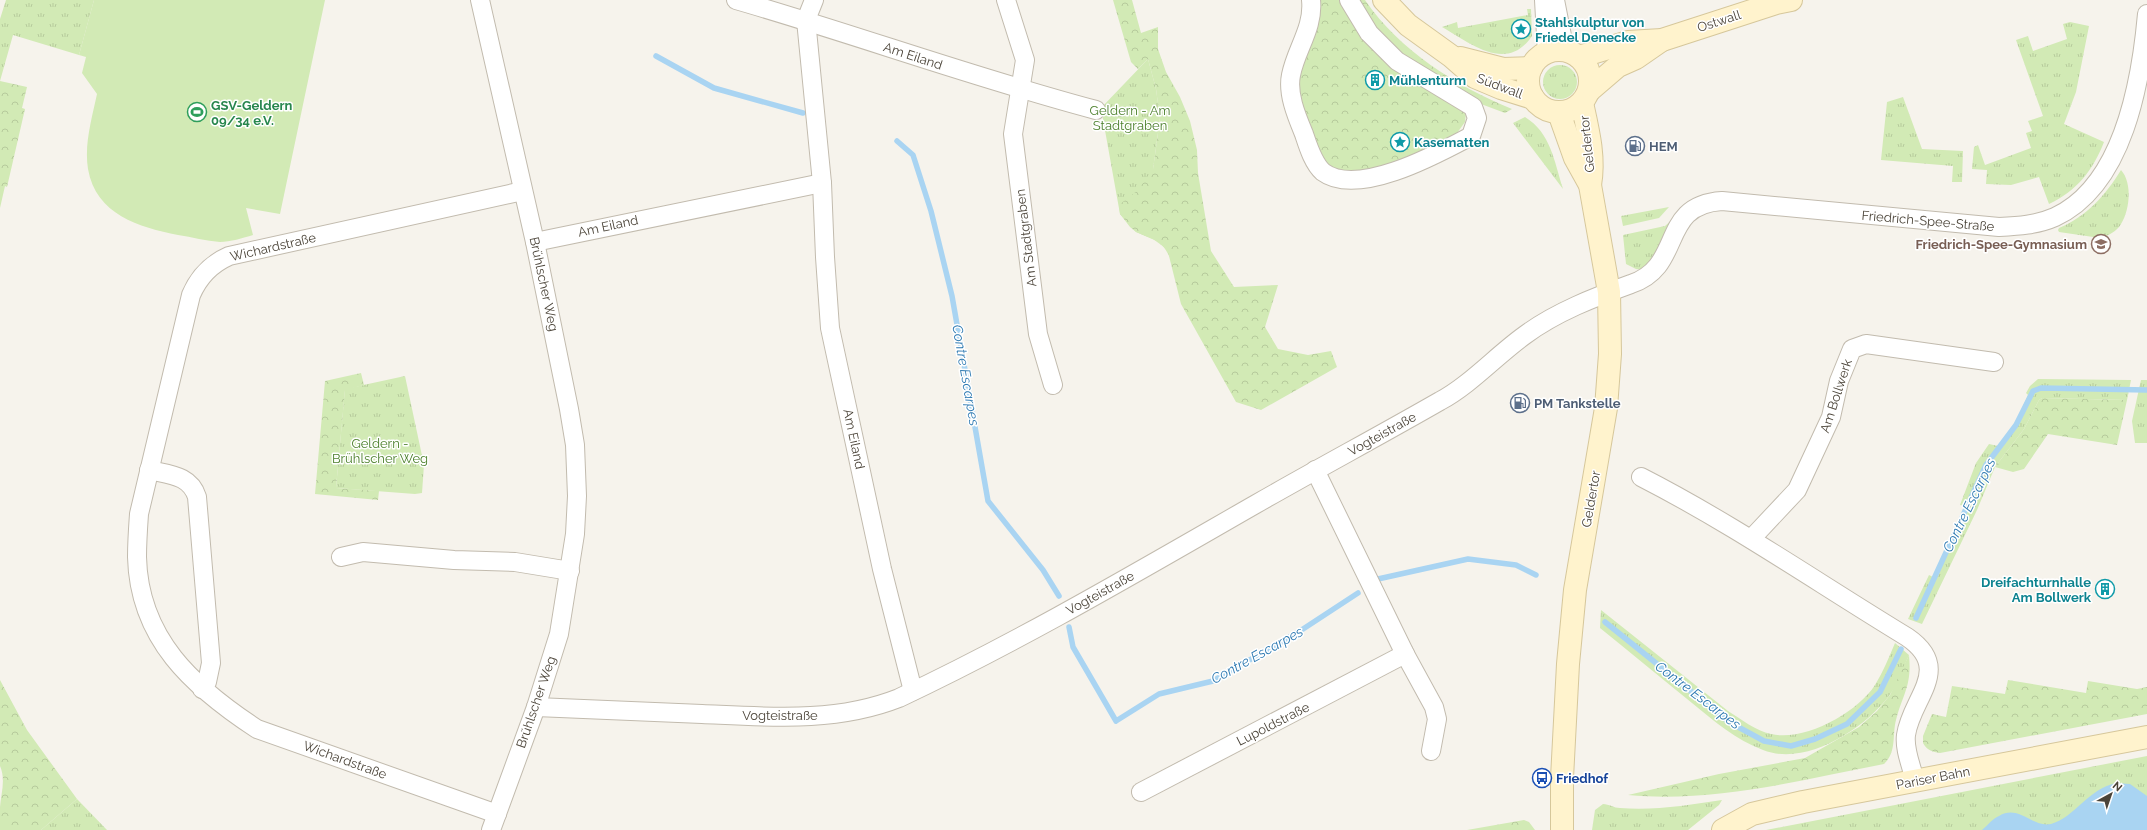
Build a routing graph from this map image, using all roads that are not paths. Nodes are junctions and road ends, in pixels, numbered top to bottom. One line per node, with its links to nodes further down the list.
1 (480, 0): 24 (street, Brühlscher Weg)
2 (736, 0): 12 (street, Am Eiland)
3 (814, 0): 12 (street, Am Eiland)
4 (1006, 0): 17 (street, Am Stadtgraben)
5 (1311, 0): 6 (street)
6 (1349, 0)
7 (1384, 0): 15 (main road, Südwall)
8 (1544, 0): 14 (street)
9 (1556, 0): 14 (street)
10 (1782, 1): 13 (main road, Ostwall)
11 (2147, 14): 26 (street, Friedrich-Spee-Straße)
12 (806, 20): 17 (street, Am Eiland); 22 (street, Am Eiland)
13 (1662, 40): 14 (main road, Ostwall); 18 (main road, Ostwall)
14 (1564, 54): 16 (main road); 18 (main road)
15 (1451, 56): 16 (main road, Südwall); 19 (main road, Südwall)
16 (1531, 68): 19 (main road)
17 (1021, 90): 20 (street); 28 (street, Am Stadtgraben)
18 (1586, 96): 21 (main road); 23 (main road, Geldertor)
19 (1533, 98): 21 (main road)
20 (1096, 110)
21 (1559, 113): 23 (main road, Geldertor)
22 (822, 183): 25 (street, Am Eiland); 37 (street, Am Eiland)
23 (1590, 185): 26 (main road, Geldertor)
24 (523, 191): 25 (street, Brühlscher Weg); 29 (street, Wichardstraße)
25 (535, 242): 34 (street, Brühlscher Weg)
26 (1609, 292): 30 (street, Vogteistraße); 44 (main road, Geldertor)
27 (1994, 362): 32 (street, Am Bollwerk)
28 (1053, 385)
29 (149, 470): 36 (street, Wichardstraße); 36 (street)
30 (1315, 470): 35 (street); 37 (street, Vogteistraße)
31 (1641, 477): 32 (street)
32 (1751, 539): 41 (street)
33 (341, 557): 34 (street)
34 (570, 571): 38 (street, Brühlscher Weg)
35 (1405, 654): 40 (street); 42 (street, Lupoldstraße)
36 (202, 689): 43 (street, Wichardstraße)
37 (913, 691): 38 (street, Vogteistraße)
38 (536, 707): 43 (street, Brühlscher Weg)
39 (2147, 737): 41 (main road, Pariser Bahn)
40 (1431, 751)
41 (1915, 781): 45 (main road, Pariser Bahn)
42 (1141, 792)
43 (494, 822)
44 (1560, 825)
45 (1722, 830)

